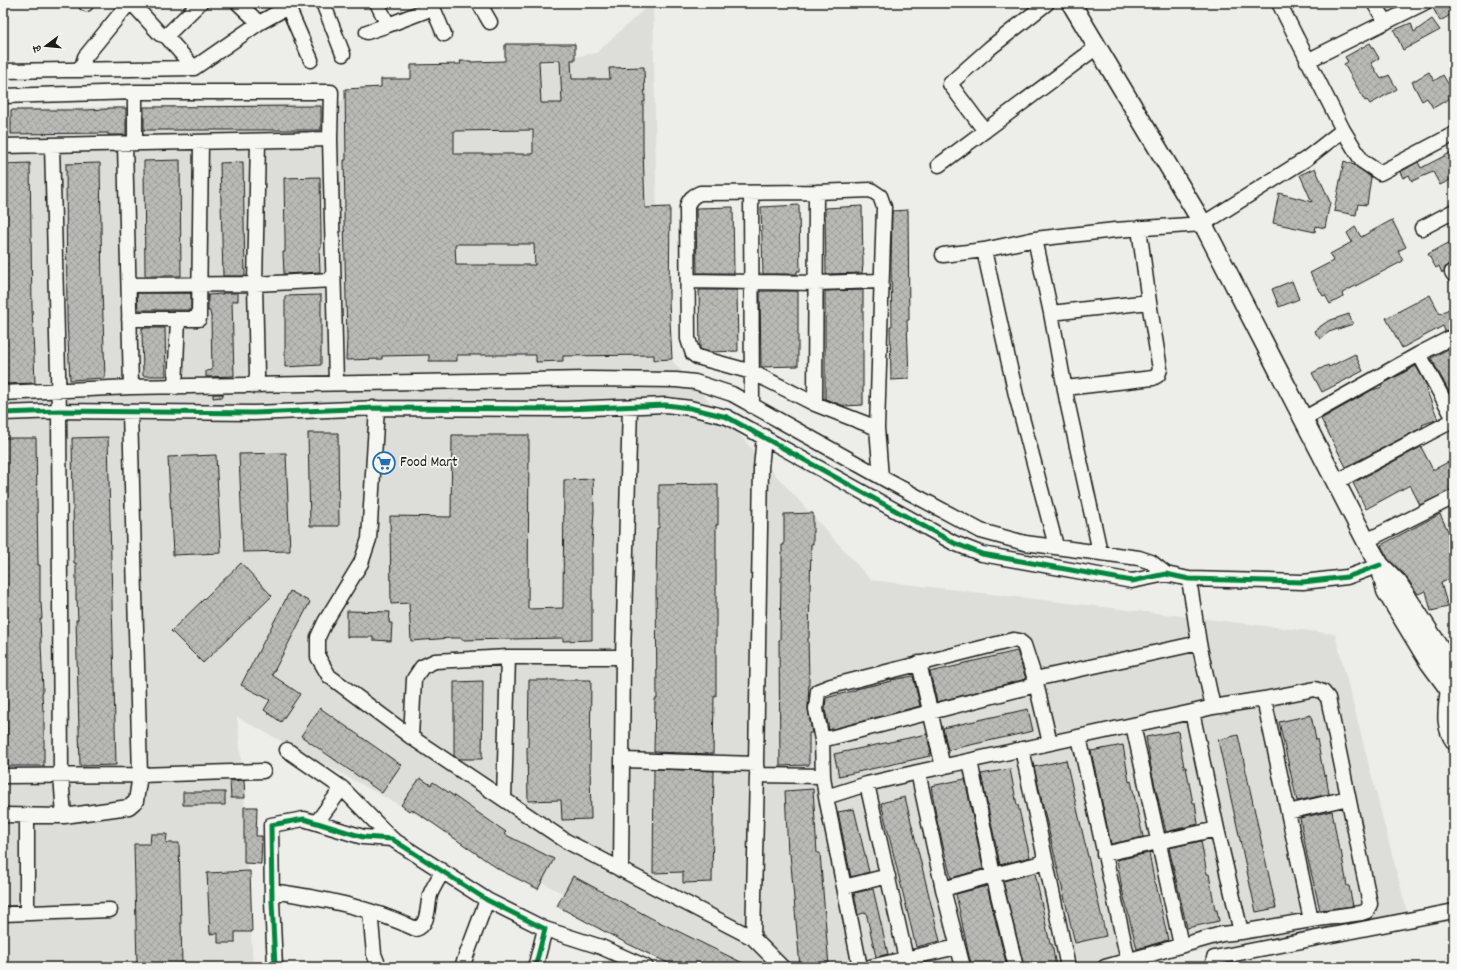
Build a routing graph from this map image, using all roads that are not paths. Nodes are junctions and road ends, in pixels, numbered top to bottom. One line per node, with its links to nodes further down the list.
1 (129, 3): 27 (street)
2 (132, 3): 21 (street)
3 (200, 3): 21 (street)
4 (238, 3): 17 (street)
5 (323, 3): 23 (street)
6 (377, 3): 18 (street)
7 (480, 3): 15 (street)
8 (1047, 3): 32 (street)
9 (1072, 3): 22 (main road)
10 (1278, 3): 25 (street)
11 (1374, 3): 16 (street)
12 (1424, 3): 16 (street)
13 (292, 5): 17 (street); 24 (street)
14 (432, 5): 18 (street); 20 (street)
15 (490, 22)
16 (1386, 22): 25 (street)
17 (259, 23): 26 (street)
18 (388, 24): 19 (street)
19 (367, 32)
20 (444, 34)
21 (166, 36): 26 (street)
22 (1098, 47): 32 (street); 44 (main road)
23 (343, 54)
24 (311, 60)
25 (1307, 61): 31 (street)
26 (194, 68): 27 (street)
27 (81, 70): 28 (street)
28 (3, 71)
29 (135, 92): 30 (street); 34 (street); 37 (street)
30 (3, 96)
31 (1343, 130): 33 (street); 44 (street)
32 (984, 131): 40 (street)
33 (1454, 134)
34 (330, 139): 35 (street); 50 (street)
35 (258, 141): 36 (street); 55 (street)
36 (201, 142): 37 (street); 57 (street)
37 (130, 144): 38 (street); 56 (street)
38 (52, 145): 39 (street); 70 (street)
39 (3, 146)
40 (939, 165)
41 (816, 192): 42 (street); 52 (street); 54 (street)
42 (751, 193): 51 (street); 53 (street)
43 (1454, 210): 46 (street)
44 (1203, 224): 45 (street); 79 (main road)
45 (1139, 228): 47 (street); 58 (street)
46 (1422, 228)
47 (1035, 239): 48 (street); 59 (street)
48 (984, 250): 49 (street); 87 (street)
49 (943, 255)
50 (333, 280): 55 (street); 65 (street)
51 (688, 281): 53 (street); 64 (street)
52 (881, 281): 54 (street); 81 (street)
53 (752, 282): 54 (street); 64 (street)
54 (816, 283): 72 (street)
55 (255, 284): 57 (street); 66 (street)
56 (129, 285): 57 (street); 60 (street)
57 (200, 285): 61 (street)
58 (1149, 302): 59 (street); 69 (street)
59 (1051, 313): 69 (street)
60 (129, 319): 61 (street); 67 (street)
61 (178, 319): 68 (street)
62 (1454, 336): 63 (street)
63 (1419, 354): 79 (street); 80 (street)
64 (752, 372): 72 (street); 73 (street)
65 (336, 383): 66 (street); 73 (street)
66 (255, 386): 68 (street)
67 (131, 387): 68 (street); 70 (street)
68 (175, 387)
69 (1065, 388): 88 (street)
70 (58, 391): 71 (street); 76 (street)
71 (3, 393)
72 (815, 404): 81 (street)
73 (752, 406): 83 (street)
74 (630, 407): 75 (street); 82 (street); 94 (street)
75 (376, 408): 77 (street); 105 (street)
76 (59, 411): 77 (street); 78 (street); 118 (street)
77 (130, 412): 119 (street)
78 (3, 413)
79 (1303, 419): 84 (main road)
80 (1454, 420): 84 (street)
81 (876, 428): 83 (street)
82 (764, 436): 90 (street); 115 (street)
83 (881, 477): 87 (street)
84 (1336, 482): 86 (main road)
85 (1454, 497): 86 (street)
86 (1366, 541): 89 (main road)
87 (1056, 546): 88 (street)
88 (1100, 552): 90 (street)
89 (1380, 565): 91 (street); 93 (main road); 99 (main road)
90 (1166, 574): 91 (street)
91 (1189, 579): 92 (street)
92 (1199, 643): 98 (street); 101 (street)
93 (1448, 651): 97 (main road)
94 (623, 657): 95 (street); 112 (street)
95 (508, 658): 105 (street); 126 (street)
96 (920, 663): 98 (street); 103 (street); 107 (street)
97 (1454, 670)
98 (1035, 682): 103 (street); 108 (street)
99 (1451, 692): 109 (street)
100 (1264, 699): 101 (street); 125 (street); 127 (street)
101 (1213, 707): 102 (street)
102 (1192, 712): 104 (street); 132 (street)
103 (931, 713): 107 (street); 114 (street)
104 (1133, 725): 106 (street); 134 (street)
105 (411, 737): 126 (street)
106 (1079, 737): 108 (street); 135 (street)
107 (822, 740): 121 (street)
108 (1050, 743): 110 (street)
109 (1454, 743)
110 (1022, 749): 113 (street); 136 (street)
111 (287, 750): 123 (street)
112 (623, 760): 115 (street); 137 (street)
113 (970, 761): 114 (street); 139 (street)
114 (943, 767): 117 (street)
115 (756, 769): 121 (street); 153 (street)
116 (263, 771): 119 (street)
117 (918, 772): 122 (street); 142 (street)
118 (61, 775): 119 (street); 120 (street); 130 (street)
119 (140, 775): 130 (street)
120 (3, 776)
121 (823, 776): 124 (street)
122 (867, 784): 124 (street); 140 (street)
123 (342, 788): 131 (street); 133 (street)
124 (826, 796): 141 (street)
125 (1348, 798): 127 (street); 150 (street)
126 (504, 799): 137 (street)
127 (1288, 812): 150 (street)
128 (3, 815): 129 (street)
129 (27, 815): 130 (street); 148 (street)
130 (64, 816)
131 (317, 822): 133 (street); 143 (street)
132 (1217, 828): 134 (street); 152 (street)
133 (392, 840): 138 (street)
134 (1158, 842): 135 (street); 154 (street)
135 (1104, 854): 157 (street)
136 (1046, 862): 139 (street); 170 (street)
137 (621, 870): 153 (street)
138 (442, 872): 144 (street); 146 (street)
139 (993, 875): 142 (street); 169 (street)
140 (888, 876): 141 (street); 156 (street)
141 (844, 887): 166 (street)
142 (943, 889): 155 (street)
143 (272, 891): 146 (street); 159 (street)
144 (487, 900): 151 (street); 162 (street)
145 (110, 910): 148 (street)
146 (370, 911): 160 (street)
147 (1454, 911): 172 (street)
148 (27, 912): 149 (street)
149 (3, 914)
150 (1311, 920): 152 (street)
151 (545, 929): 158 (street); 163 (street)
152 (1242, 932): 154 (street)
153 (753, 938): 165 (street)
154 (1180, 945): 157 (street)
155 (957, 947): 156 (street); 168 (street)
156 (906, 959): 167 (street)
157 (1128, 960): 171 (street)
158 (622, 962): 164 (street)
159 (275, 967)
160 (379, 967): 161 (street)
161 (384, 967)
162 (462, 967)
163 (534, 967)
164 (646, 967)
165 (782, 967)
166 (860, 967)
167 (870, 967)
168 (963, 967)
169 (1016, 967)
170 (1068, 967)
171 (1105, 967)
172 (1212, 967)

